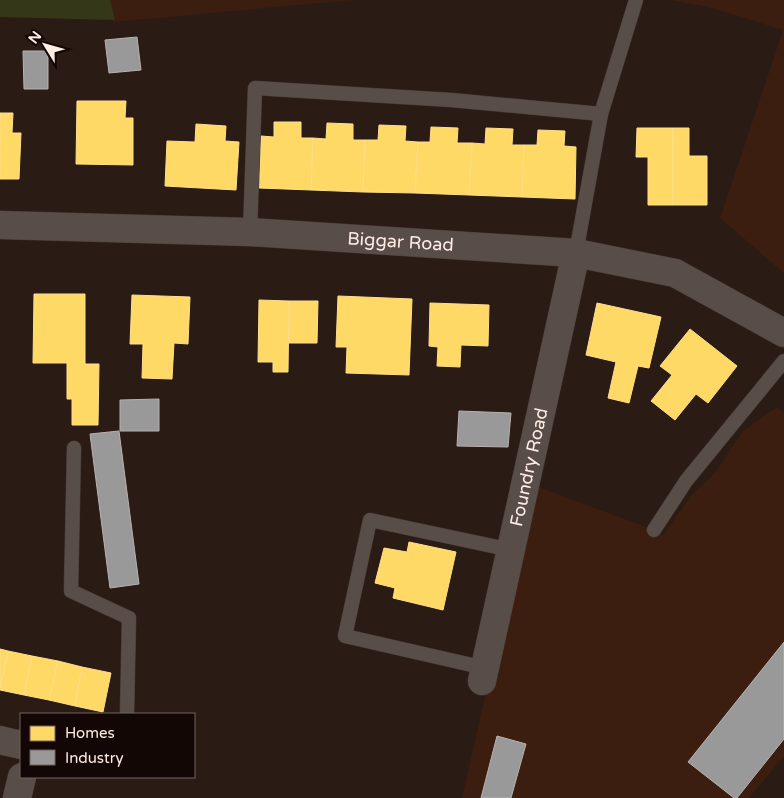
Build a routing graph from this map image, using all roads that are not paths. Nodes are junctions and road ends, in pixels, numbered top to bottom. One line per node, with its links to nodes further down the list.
1 (636, 0): 2 (lane)
2 (601, 114): 4 (lane); 5 (lane)
3 (0, 225): 4 (street, Biggar Road)
4 (250, 232): 5 (street, Biggar Road)
5 (576, 253): 6 (street, Biggar Road); 10 (street, Foundry Road)
6 (784, 333)
7 (784, 361): 9 (lane)
8 (74, 448): 12 (lane)
9 (654, 530)
10 (511, 550): 11 (street, Foundry Road); 11 (lane)
11 (484, 674)
12 (127, 713)
13 (0, 740): 14 (street)
14 (20, 745)
15 (22, 778): 16 (street)
16 (17, 798)

